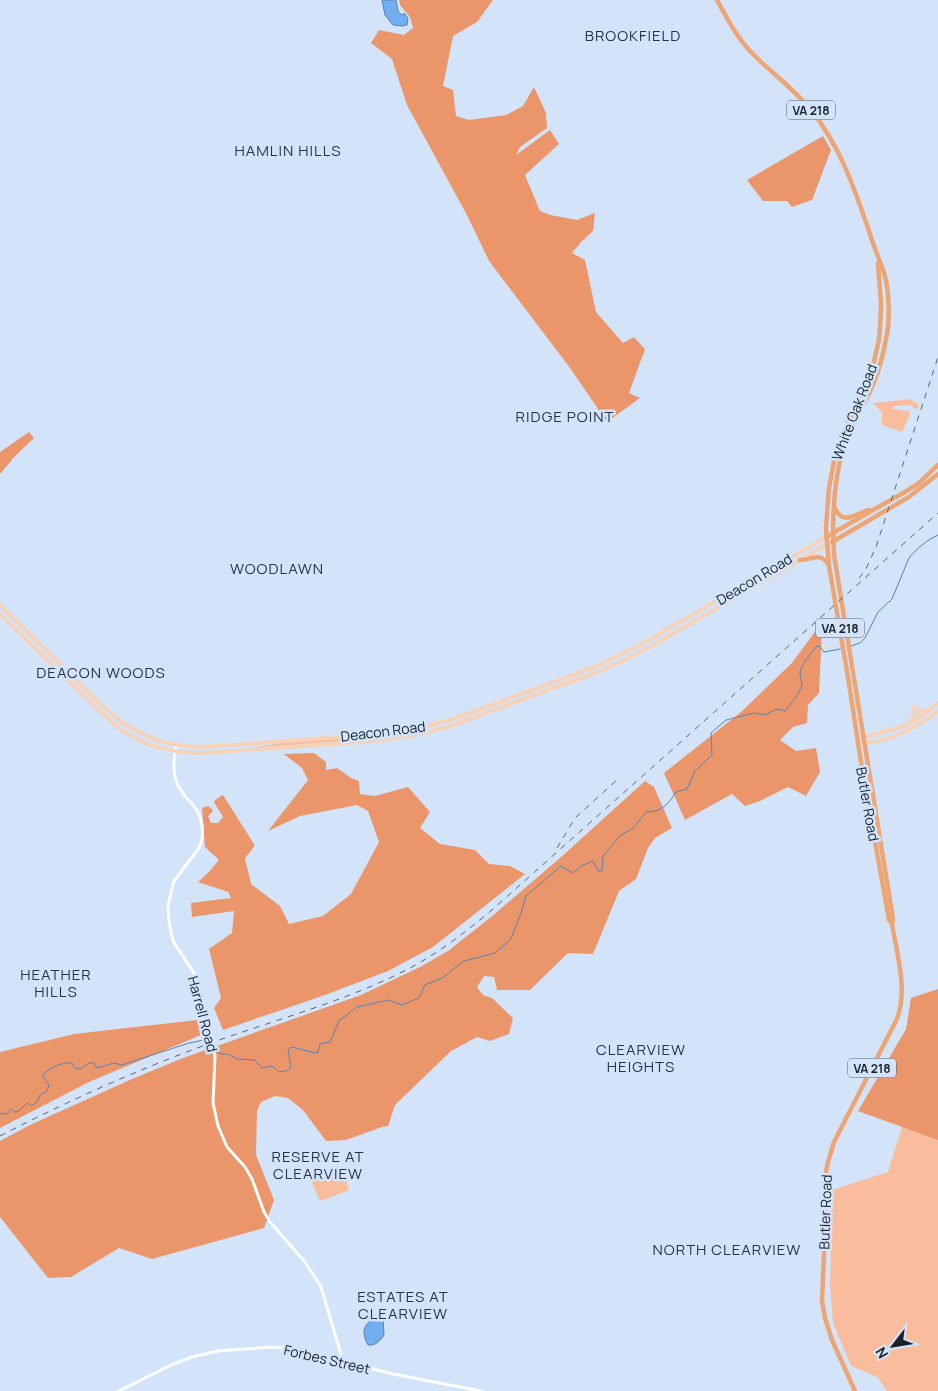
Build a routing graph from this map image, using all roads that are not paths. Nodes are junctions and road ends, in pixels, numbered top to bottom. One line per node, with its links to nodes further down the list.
1 (717, 0): 2 (main road, White Oak Road / VA 218)
2 (878, 260): 5 (main road, White Oak Road / VA 218); 8 (main road, White Oak Road / VA 218)
3 (938, 465): 6 (main road)
4 (938, 474): 9 (main road, Deacon Road)
5 (834, 504): 6 (main road); 7 (main road, White Oak Road / VA 218)
6 (878, 507): 7 (main road, Deacon Road)
7 (833, 533): 8 (main road, Deacon Road); 9 (main road, White Oak Road / VA 218)
8 (826, 537): 10 (main road, White Oak Road / VA 218); 22 (main road, Deacon Road)
9 (833, 541): 10 (main road, Deacon Road); 19 (main road, White Oak Road / VA 218)
10 (826, 545): 11 (main road, Deacon Road); 12 (main road, White Oak Road / VA 218)
11 (800, 560): 12 (main road); 23 (main road, Deacon Road)
12 (829, 566): 20 (main road, White Oak Road / VA 218)
13 (0, 605): 22 (main road, Deacon Road)
14 (0, 614): 23 (main road, Deacon Road)
15 (938, 703): 16 (main road)
16 (931, 709): 18 (main road); 18 (main road)
17 (938, 711): 21 (main road)
18 (908, 724): 19 (main road)
19 (864, 736): 20 (main road); 21 (main road, VA 218)
20 (858, 742): 21 (main road); 24 (main road, Butler Road / VA 218)
21 (865, 743): 24 (main road, Butler Road / VA 218)
22 (176, 745): 23 (street, Harrell Road)
23 (175, 751): 25 (street, Harrell Road)
24 (892, 924): 28 (main road, Butler Road / VA 218)
25 (343, 1361): 26 (street, Forbes Street); 27 (street, Forbes Street)
26 (119, 1391)
27 (481, 1391)
28 (855, 1391)

